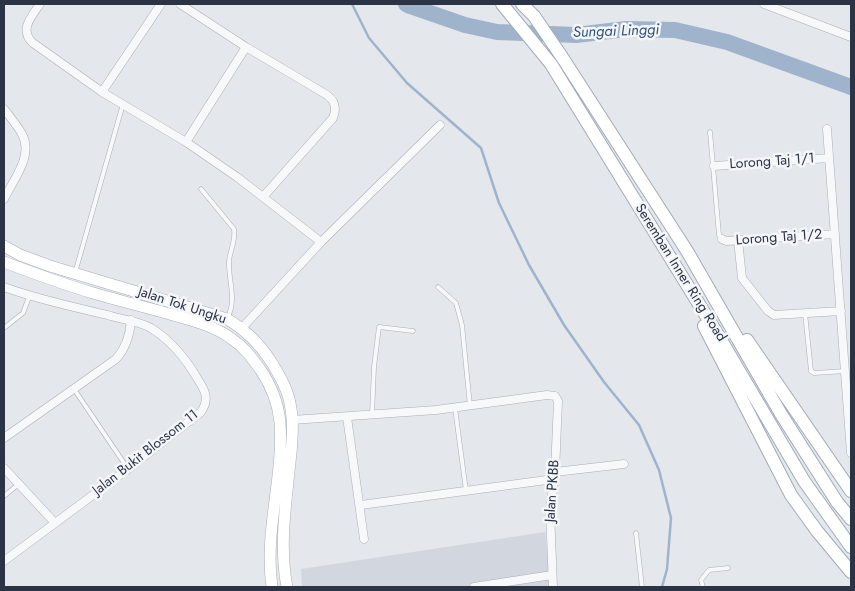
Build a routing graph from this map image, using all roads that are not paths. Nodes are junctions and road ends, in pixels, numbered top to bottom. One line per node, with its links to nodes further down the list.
1 (40, 4): 9 (street)
2 (161, 4): 9 (street)
3 (180, 4): 8 (street)
4 (502, 4): 27 (main road, Seremban Inner Ring Road)
5 (522, 4): 26 (main road, Seremban Inner Ring Road)
6 (764, 4): 7 (street)
7 (851, 37)
8 (246, 47): 15 (street); 19 (street)
9 (102, 92): 10 (street)
10 (123, 104): 15 (street); 29 (lane)
11 (4, 109): 20 (street)
12 (440, 124): 24 (street)
13 (827, 128): 16 (street)
14 (710, 132): 17 (lane)
15 (186, 142): 19 (street)
16 (829, 158): 17 (street, Lorong Taj 1/1); 21 (street)
17 (714, 166): 22 (lane)
18 (201, 189): 35 (lane)
19 (263, 197): 24 (street)
20 (4, 199)
21 (835, 234): 23 (street, Lorong Taj 1/2); 33 (street)
22 (722, 239): 23 (street, Lorong Taj 1/2)
23 (738, 240): 34 (street)
24 (321, 242): 38 (street)
25 (4, 246): 29 (main road, Jalan Tok Ungku)
26 (687, 251): 55 (main road); 59 (main road, Seremban Inner Ring Road)
27 (667, 253): 63 (main road, Seremban Inner Ring Road); 66 (main road)
28 (4, 262): 69 (main road, Jalan Tok Ungku)
29 (75, 273): 35 (main road, Jalan Tok Ungku)
30 (4, 287): 32 (street, Jalan Bukit Blossom 11)
31 (438, 287): 42 (lane)
32 (30, 296): 36 (street, Jalan Bukit Blossom 11); 37 (lane)
33 (841, 311): 34 (street); 40 (street)
34 (805, 313): 40 (lane)
35 (226, 319): 38 (main road, Jalan Tok Ungku)
36 (131, 320): 41 (street); 52 (street, Jalan Bukit Blossom 11)
37 (4, 328)
38 (242, 328): 47 (main road, Jalan Tok Ungku)
39 (413, 330): 45 (lane)
40 (846, 371): 44 (street)
41 (74, 389): 48 (street); 52 (lane)
42 (470, 406): 43 (street); 53 (street, Jalan PKBB)
43 (455, 408): 45 (street); 56 (lane)
44 (850, 409): 49 (street)
45 (372, 415): 46 (street)
46 (347, 417): 47 (street); 58 (street)
47 (292, 420): 70 (main road, Jalan Tok Ungku)
48 (4, 438)
49 (851, 453)
50 (624, 464): 53 (street)
51 (4, 468): 54 (street)
52 (128, 469): 60 (street, Jalan Bukit Blossom 11)
53 (554, 475): 56 (street); 67 (street, Jalan PKBB)
54 (18, 484): 57 (lane); 60 (street)
55 (851, 490)
56 (466, 491): 58 (street)
57 (4, 496)
58 (360, 505): 62 (street)
59 (851, 519)
60 (54, 523): 64 (street, Jalan Bukit Blossom 11)
61 (636, 533): 73 (lane)
62 (364, 539)
63 (851, 547)
64 (4, 561)
65 (728, 568): 74 (lane)
66 (851, 572)
67 (552, 574): 68 (street); 72 (street, Jalan PKBB)
68 (500, 585): 71 (street)
69 (272, 587)
70 (287, 587)
71 (474, 587)
72 (553, 587)
73 (642, 587)
74 (703, 587)

